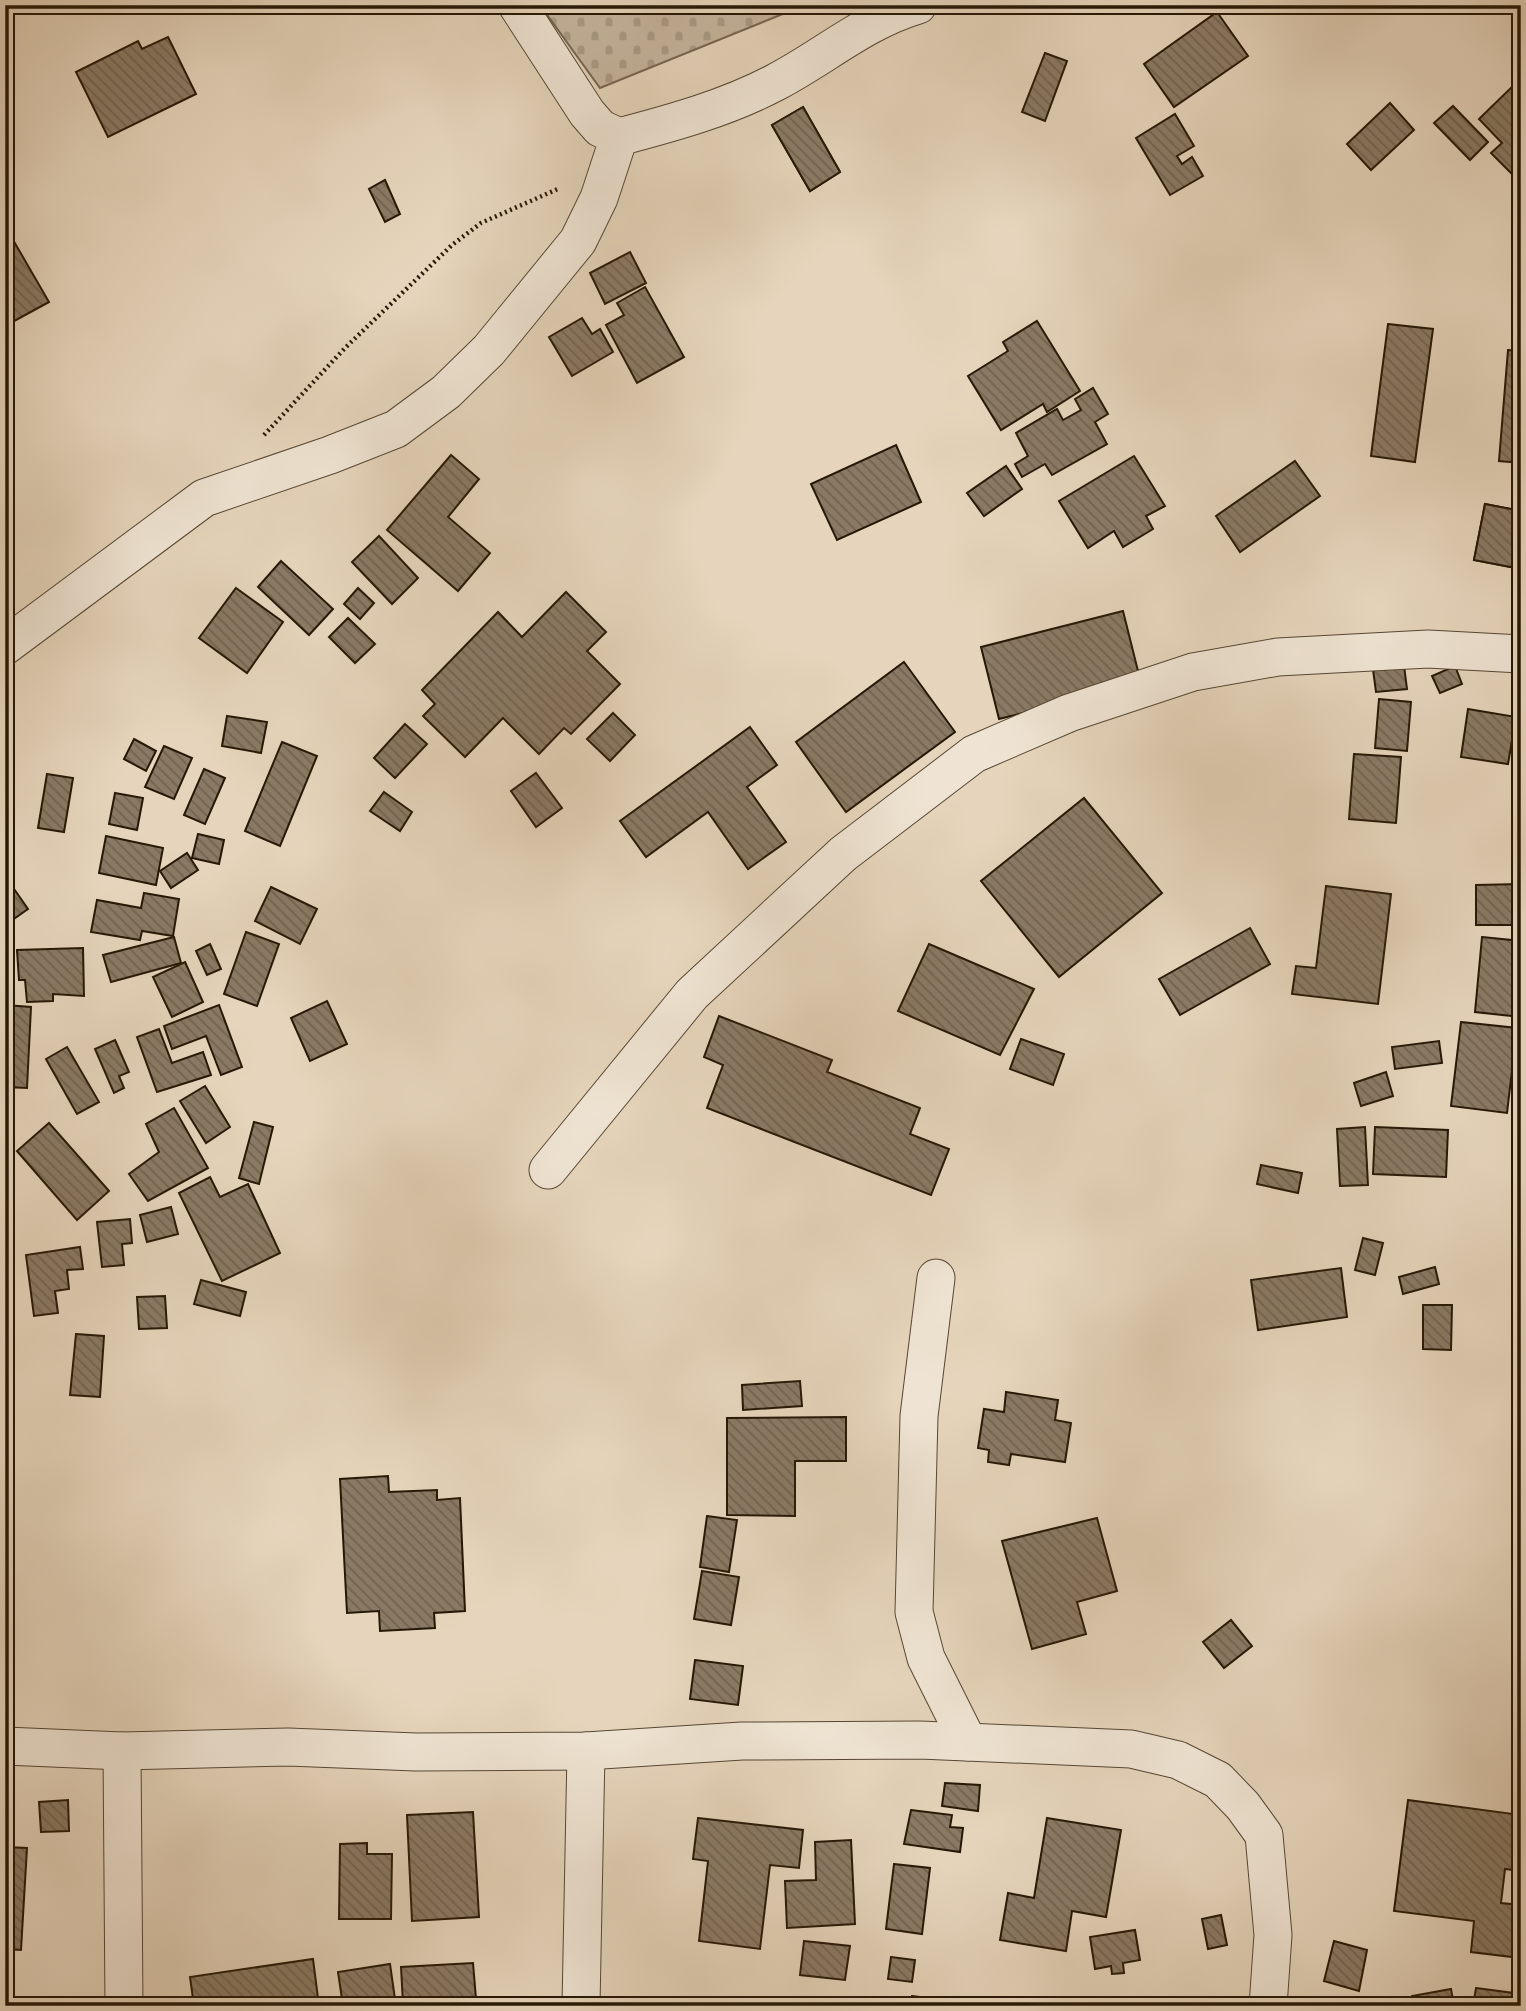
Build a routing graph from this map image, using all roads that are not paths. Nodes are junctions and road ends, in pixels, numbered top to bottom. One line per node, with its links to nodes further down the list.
1 (517, 5): 3 (street)
2 (918, 5): 3 (street)
3 (618, 137): 4 (street)
4 (5, 646)
5 (1521, 654): 6 (street)
6 (548, 1170)
7 (936, 1278): 8 (street)
8 (968, 1742): 11 (street); 14 (street)
9 (5, 1746): 10 (street)
10 (122, 1751): 11 (street); 12 (street)
11 (586, 1751): 13 (street)
12 (124, 2006)
13 (581, 2006)
14 (1268, 2006)

